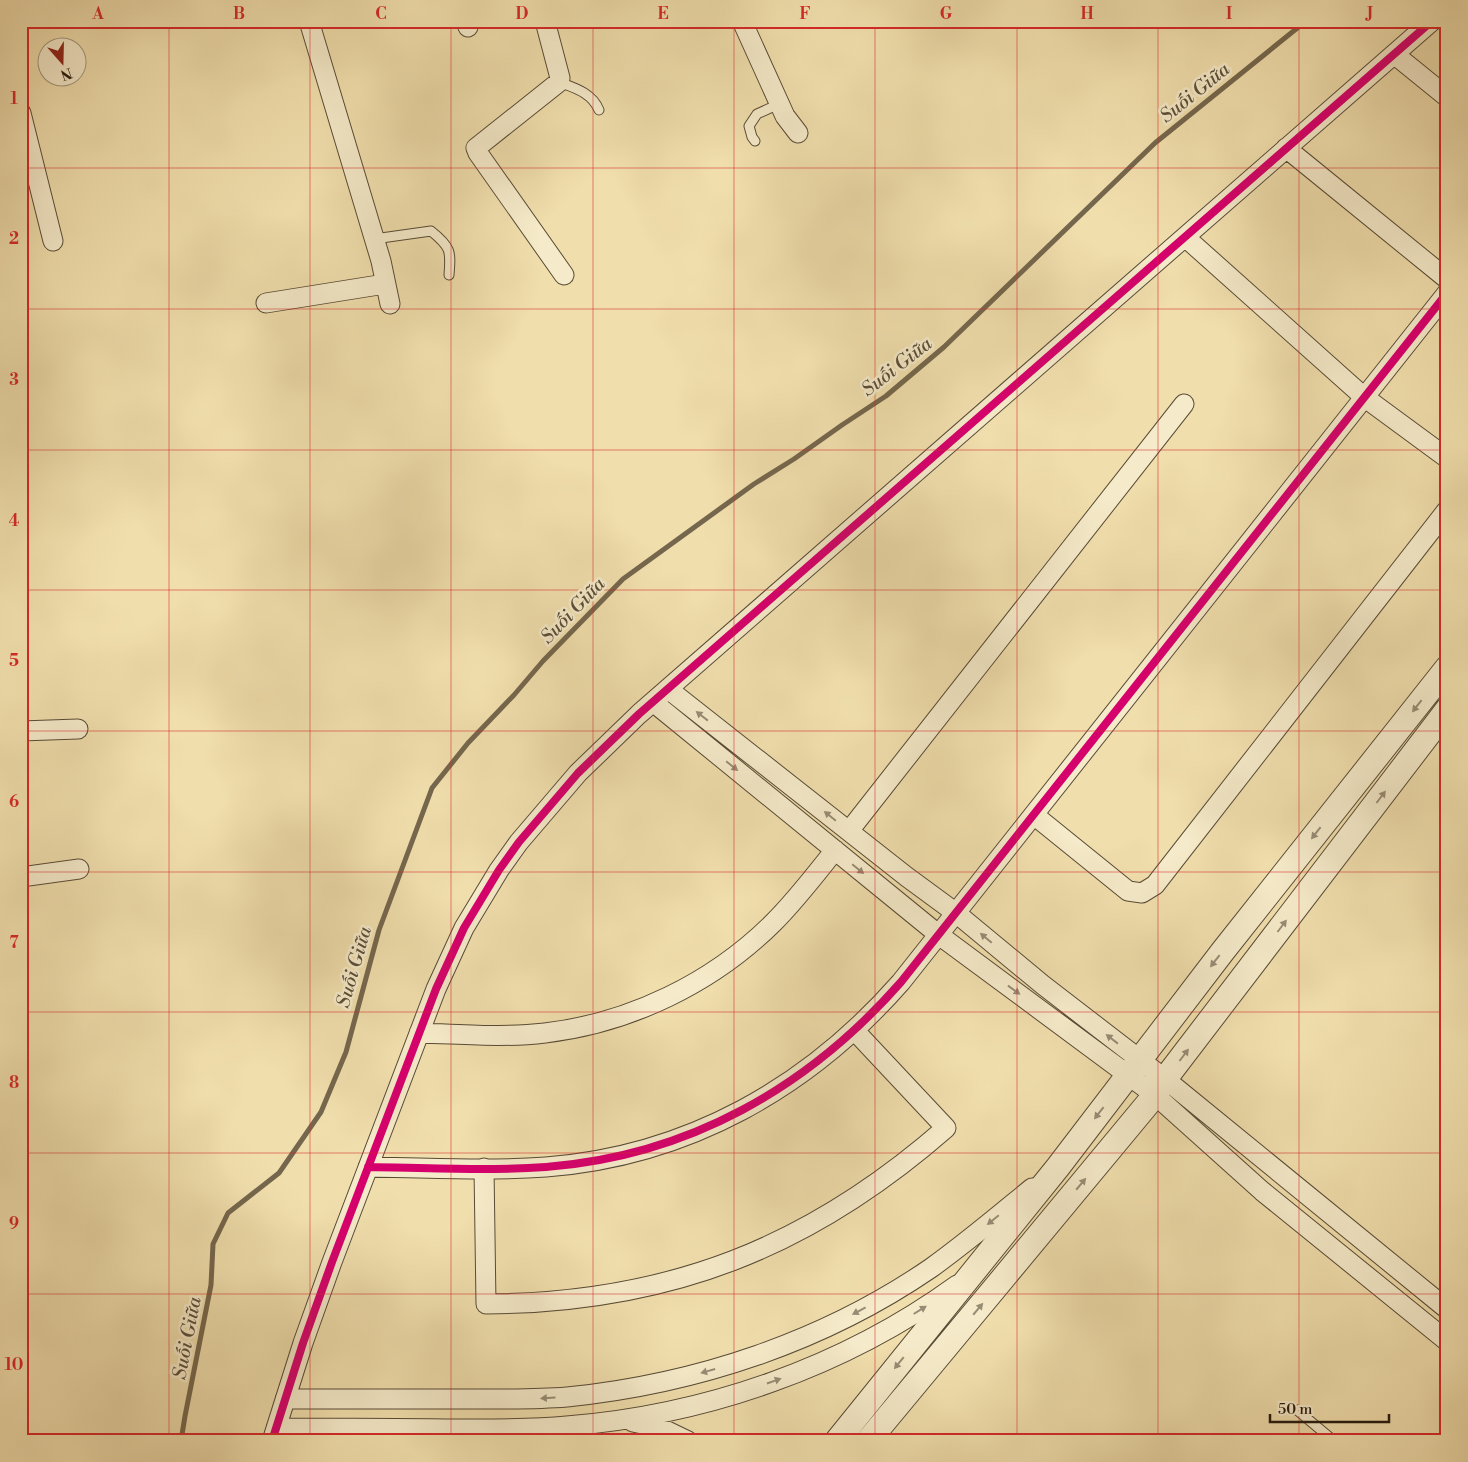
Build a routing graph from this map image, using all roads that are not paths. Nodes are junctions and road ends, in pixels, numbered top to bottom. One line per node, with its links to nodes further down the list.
1 (309, 21): 15 (street)
2 (544, 21): 6 (street)
3 (742, 21): 8 (street)
4 (1432, 21): 5 (street)
5 (1394, 54): 7 (street); 13 (street)
6 (559, 82): 9 (lane); 18 (street)
7 (1447, 97)
8 (779, 104): 11 (street); 12 (lane)
9 (599, 110)
10 (21, 113): 16 (street)
11 (798, 133)
12 (756, 141)
13 (1286, 148): 14 (street); 19 (street)
14 (1185, 237): 24 (street); 29 (street)
15 (374, 239): 17 (lane); 20 (street)
16 (53, 241)
17 (449, 275)
18 (564, 275)
19 (1447, 279)
20 (385, 284): 22 (street); 23 (street)
21 (1447, 292): 24 (street)
22 (266, 303)
23 (390, 304)
24 (1364, 397): 26 (street); 34 (street)
25 (1184, 404): 35 (street)
26 (1447, 458)
27 (1447, 510): 34 (street)
28 (1447, 668): 43 (street, one-way to 43)
29 (668, 690): 30 (street); 35 (street, one-way to 29)
30 (653, 702): 36 (street, one-way to 36); 42 (street)
31 (1447, 710): 44 (street, one-way to 31)
32 (78, 729): 33 (street)
33 (21, 731)
34 (1034, 815): 39 (street)
35 (849, 831): 39 (street)
36 (835, 850): 40 (street, one-way to 40); 42 (street)
37 (79, 868): 38 (street)
38 (21, 877)
39 (956, 913): 40 (street); 43 (street, one-way to 39)
40 (939, 935): 41 (street); 43 (street, one-way to 43)
41 (855, 1031): 47 (street); 47 (street)
42 (420, 1033): 45 (street)
43 (1134, 1067): 44 (street); 46 (street, one-way to 46)
44 (1160, 1087): 49 (street); 50 (street); 57 (street, one-way to 44)
45 (368, 1167): 47 (street); 51 (street)
46 (1058, 1167): 48 (street); 51 (street, one-way to 51)
47 (484, 1168)
48 (968, 1277): 53 (street, one-way to 48); 56 (street, one-way to 56)
49 (1447, 1309)
50 (1447, 1341)
51 (285, 1398): 54 (street)
52 (1297, 1410): 58 (lane)
53 (612, 1422): 54 (street); 55 (street)
54 (274, 1434)
55 (688, 1441)
56 (837, 1441)
57 (868, 1441)
58 (1334, 1441)

